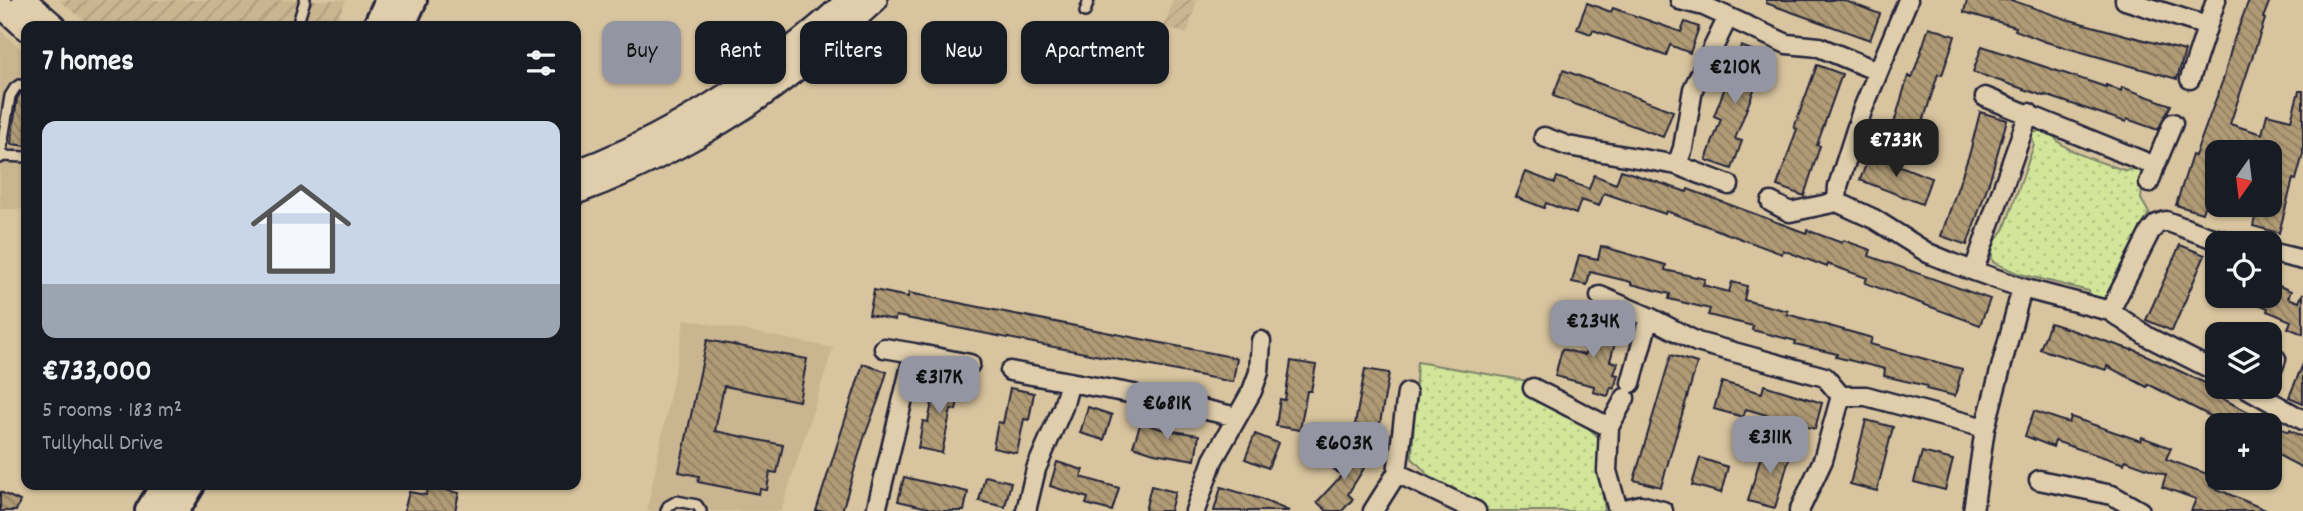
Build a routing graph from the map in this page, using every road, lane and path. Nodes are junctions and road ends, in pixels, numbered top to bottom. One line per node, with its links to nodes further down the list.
1 (24, 0): 15 (street)
2 (305, 0): 16 (lane)
3 (389, 0): 17 (main road)
4 (413, 0): 18 (main road)
5 (849, 0): 31 (street)
6 (875, 0): 33 (street)
7 (1089, 0): 13 (lane)
8 (1680, 0): 14 (street)
9 (1908, 0): 21 (street)
10 (2125, 0): 20 (street)
11 (2216, 0): 20 (street)
12 (0, 4): 19 (street)
13 (1085, 12)
14 (1728, 17): 21 (street); 30 (street)
15 (48, 21)
16 (299, 21)
17 (379, 21)
18 (403, 21)
19 (21, 23)
20 (2207, 26): 22 (street)
21 (1877, 71): 35 (street)
22 (2190, 79)
23 (21, 86): 28 (lane)
24 (1985, 97): 25 (street)
25 (2029, 113): 26 (street); 39 (street)
26 (2173, 123)
27 (1544, 137): 30 (street)
28 (1, 157): 29 (lane)
29 (21, 157)
30 (1677, 165): 32 (street)
31 (581, 170)
32 (1729, 185)
33 (581, 190)
34 (1771, 202): 35 (street)
35 (1837, 202): 39 (street)
36 (2205, 235): 42 (street)
37 (2282, 255): 38 (street)
38 (2303, 260)
39 (1974, 270): 40 (street)
40 (2022, 288): 42 (street); 60 (street)
41 (1600, 296): 43 (street)
42 (2110, 311): 48 (street)
43 (1649, 317): 54 (street); 59 (street)
44 (1261, 341): 57 (street)
45 (884, 348): 46 (street)
46 (914, 354): 47 (street); 70 (street)
47 (970, 364)
48 (2205, 366)
49 (1010, 371): 50 (street)
50 (1070, 382): 53 (street); 71 (street)
51 (1533, 388): 59 (street)
52 (1407, 393): 61 (street)
53 (1134, 394)
54 (1841, 396): 60 (street); 77 (street)
55 (1153, 398): 57 (street)
56 (2275, 399): 58 (street)
57 (1237, 416): 72 (street)
58 (2303, 420)
59 (1609, 427): 75 (street)
60 (1985, 428): 78 (street)
61 (1397, 472): 73 (street); 74 (street)
62 (2039, 480): 65 (street)
63 (162, 490): 66 (main road)
64 (188, 490): 67 (main road)
65 (2109, 503): 79 (street)
66 (149, 511)
67 (175, 511)
68 (666, 511): 69 (lane)
69 (701, 511)
70 (876, 511)
71 (1026, 511)
72 (1195, 511)
73 (1374, 511)
74 (1476, 511)
75 (1618, 511): 76 (street)
76 (1663, 511)
77 (1799, 511)
78 (1973, 511)
79 (2140, 511)

